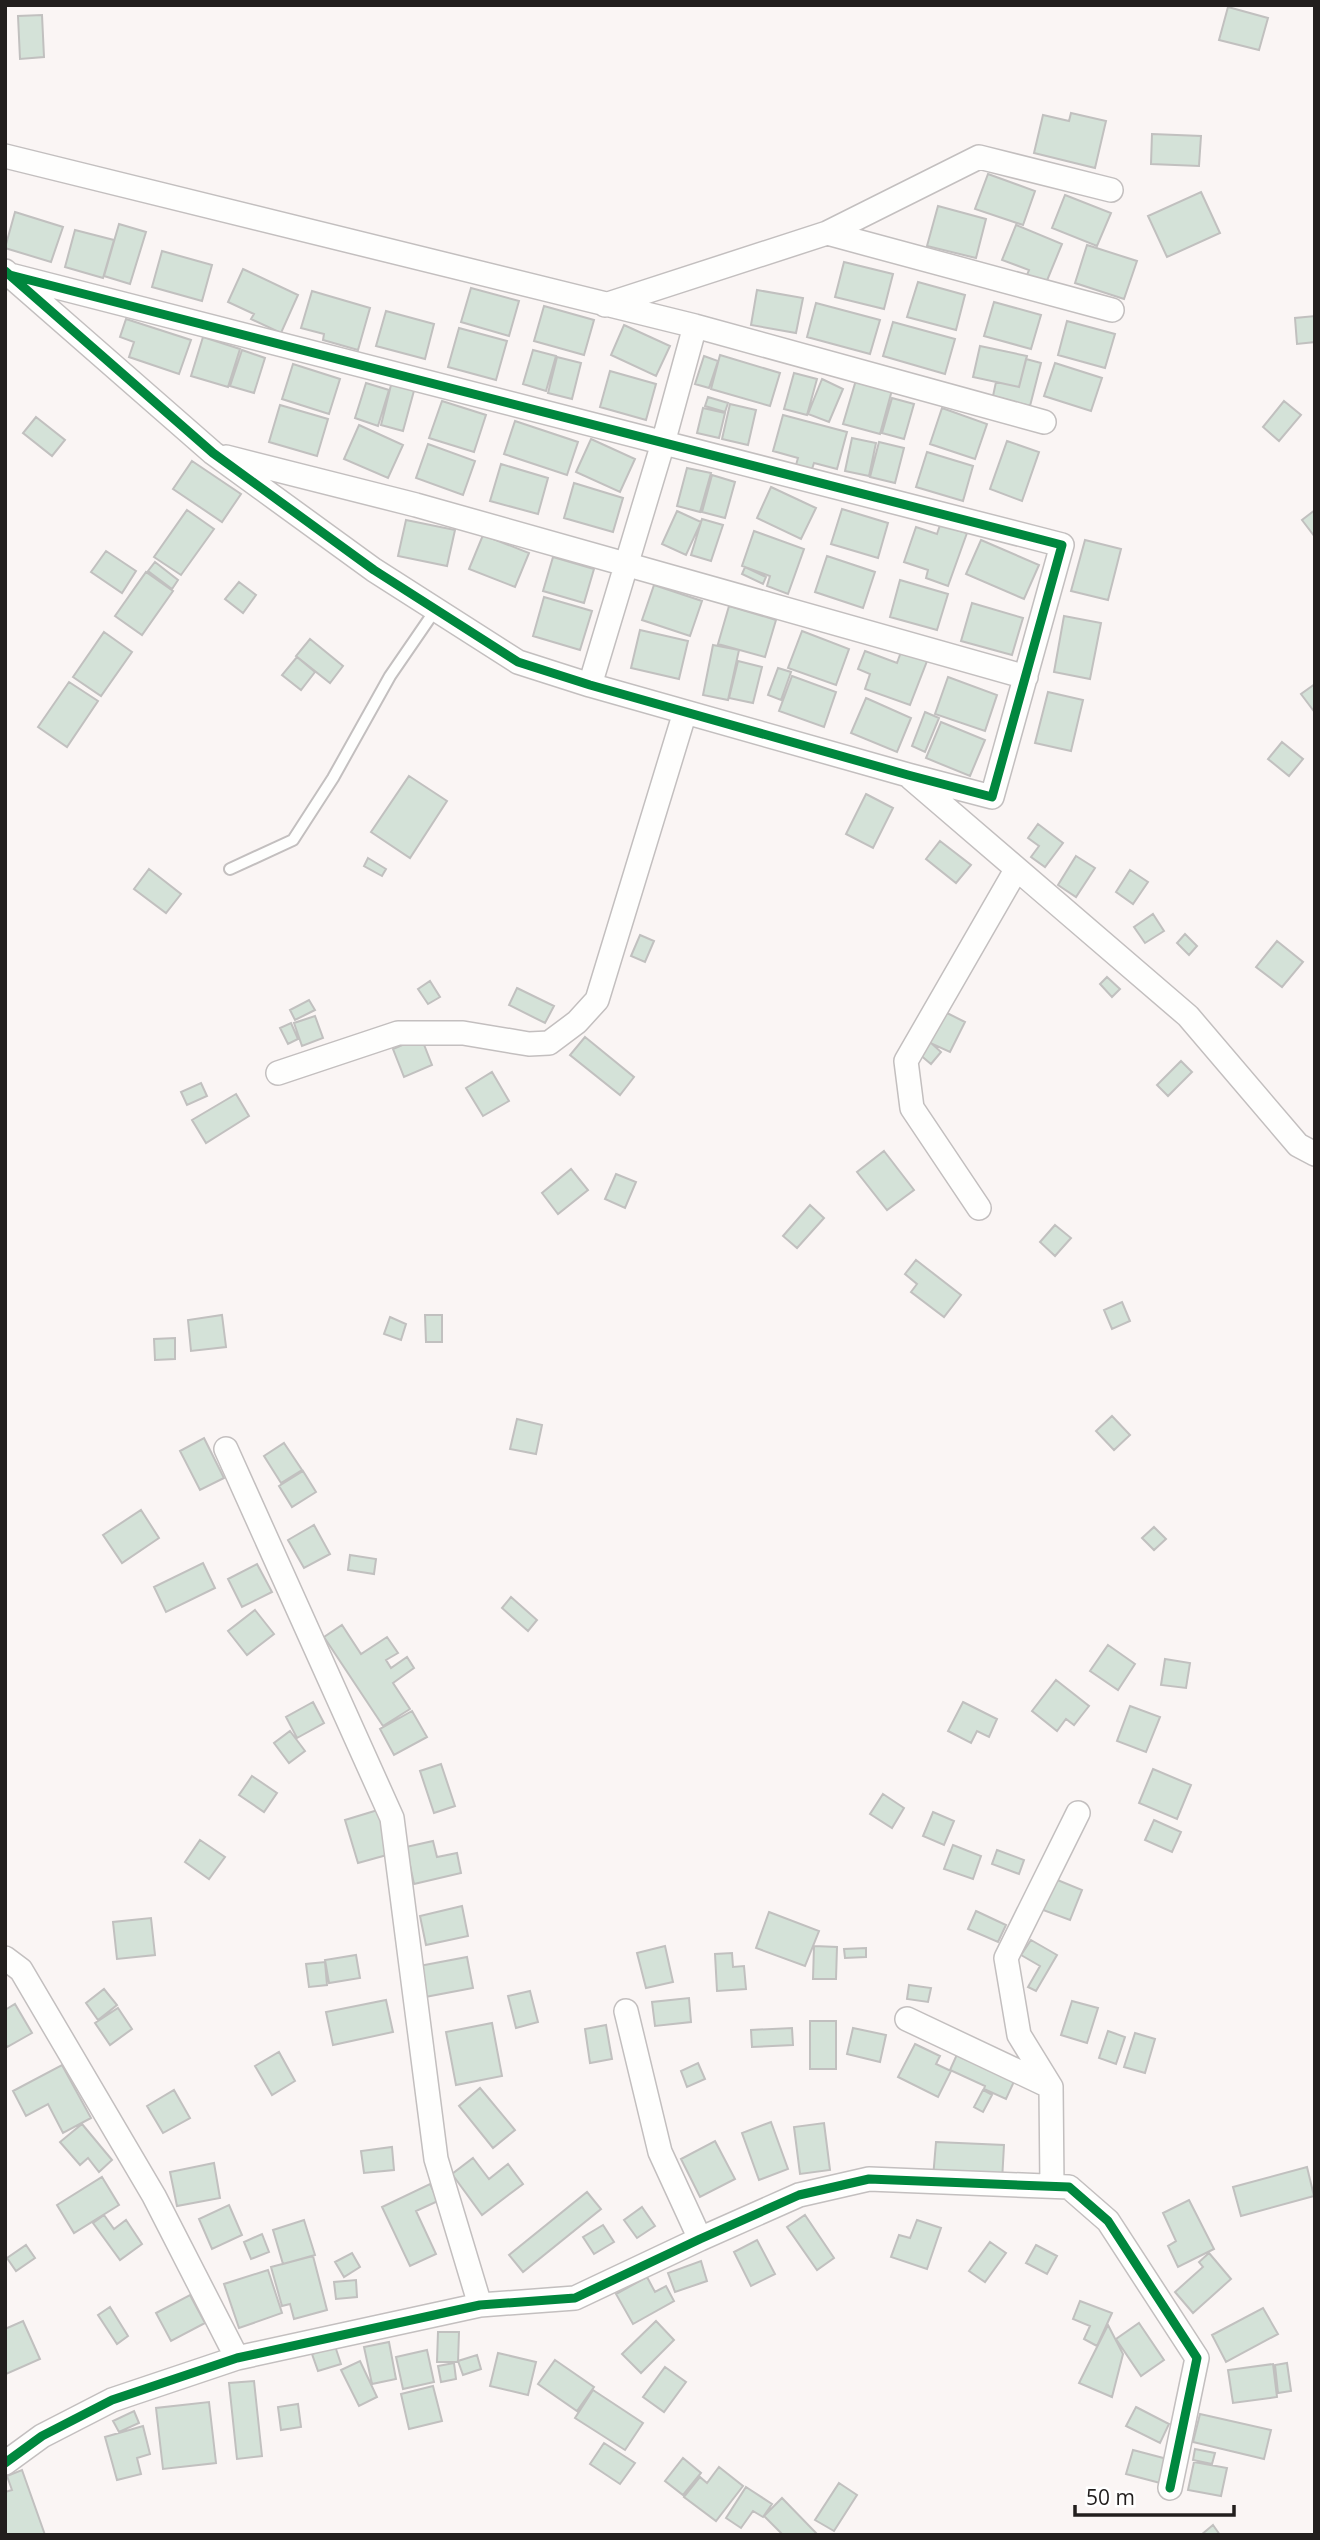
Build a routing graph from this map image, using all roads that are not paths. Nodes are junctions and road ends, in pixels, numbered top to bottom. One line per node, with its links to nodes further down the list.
1 (5, 156): 5 (street)
2 (1111, 190): 3 (street)
3 (827, 233): 5 (street); 6 (street)
4 (8, 273): 9 (street); 10 (street)
5 (605, 305): 7 (street)
6 (1112, 310)
7 (695, 326): 8 (street); 9 (street)
8 (1044, 422)
9 (663, 443): 11 (street); 13 (street)
10 (213, 453): 11 (street); 12 (street)
11 (625, 566): 13 (street); 14 (street)
12 (436, 609): 14 (street); 17 (lane)
13 (1026, 677): 16 (street)
14 (590, 685): 15 (street)
15 (685, 712): 16 (street); 19 (street)
16 (908, 775): 18 (street)
17 (230, 869)
18 (1016, 870): 20 (street); 21 (street)
19 (278, 1073)
20 (1315, 1154)
21 (979, 1208)
22 (226, 1449): 30 (street)
23 (1078, 1812): 27 (street)
24 (5, 1958): 31 (street)
25 (626, 2011): 29 (street)
26 (907, 2019): 27 (street)
27 (1051, 2087): 28 (street)
28 (1052, 2186): 29 (street); 33 (street)
29 (700, 2239): 30 (street)
30 (480, 2305): 31 (street)
31 (237, 2358): 32 (street)
32 (5, 2463)
33 (1170, 2488)

